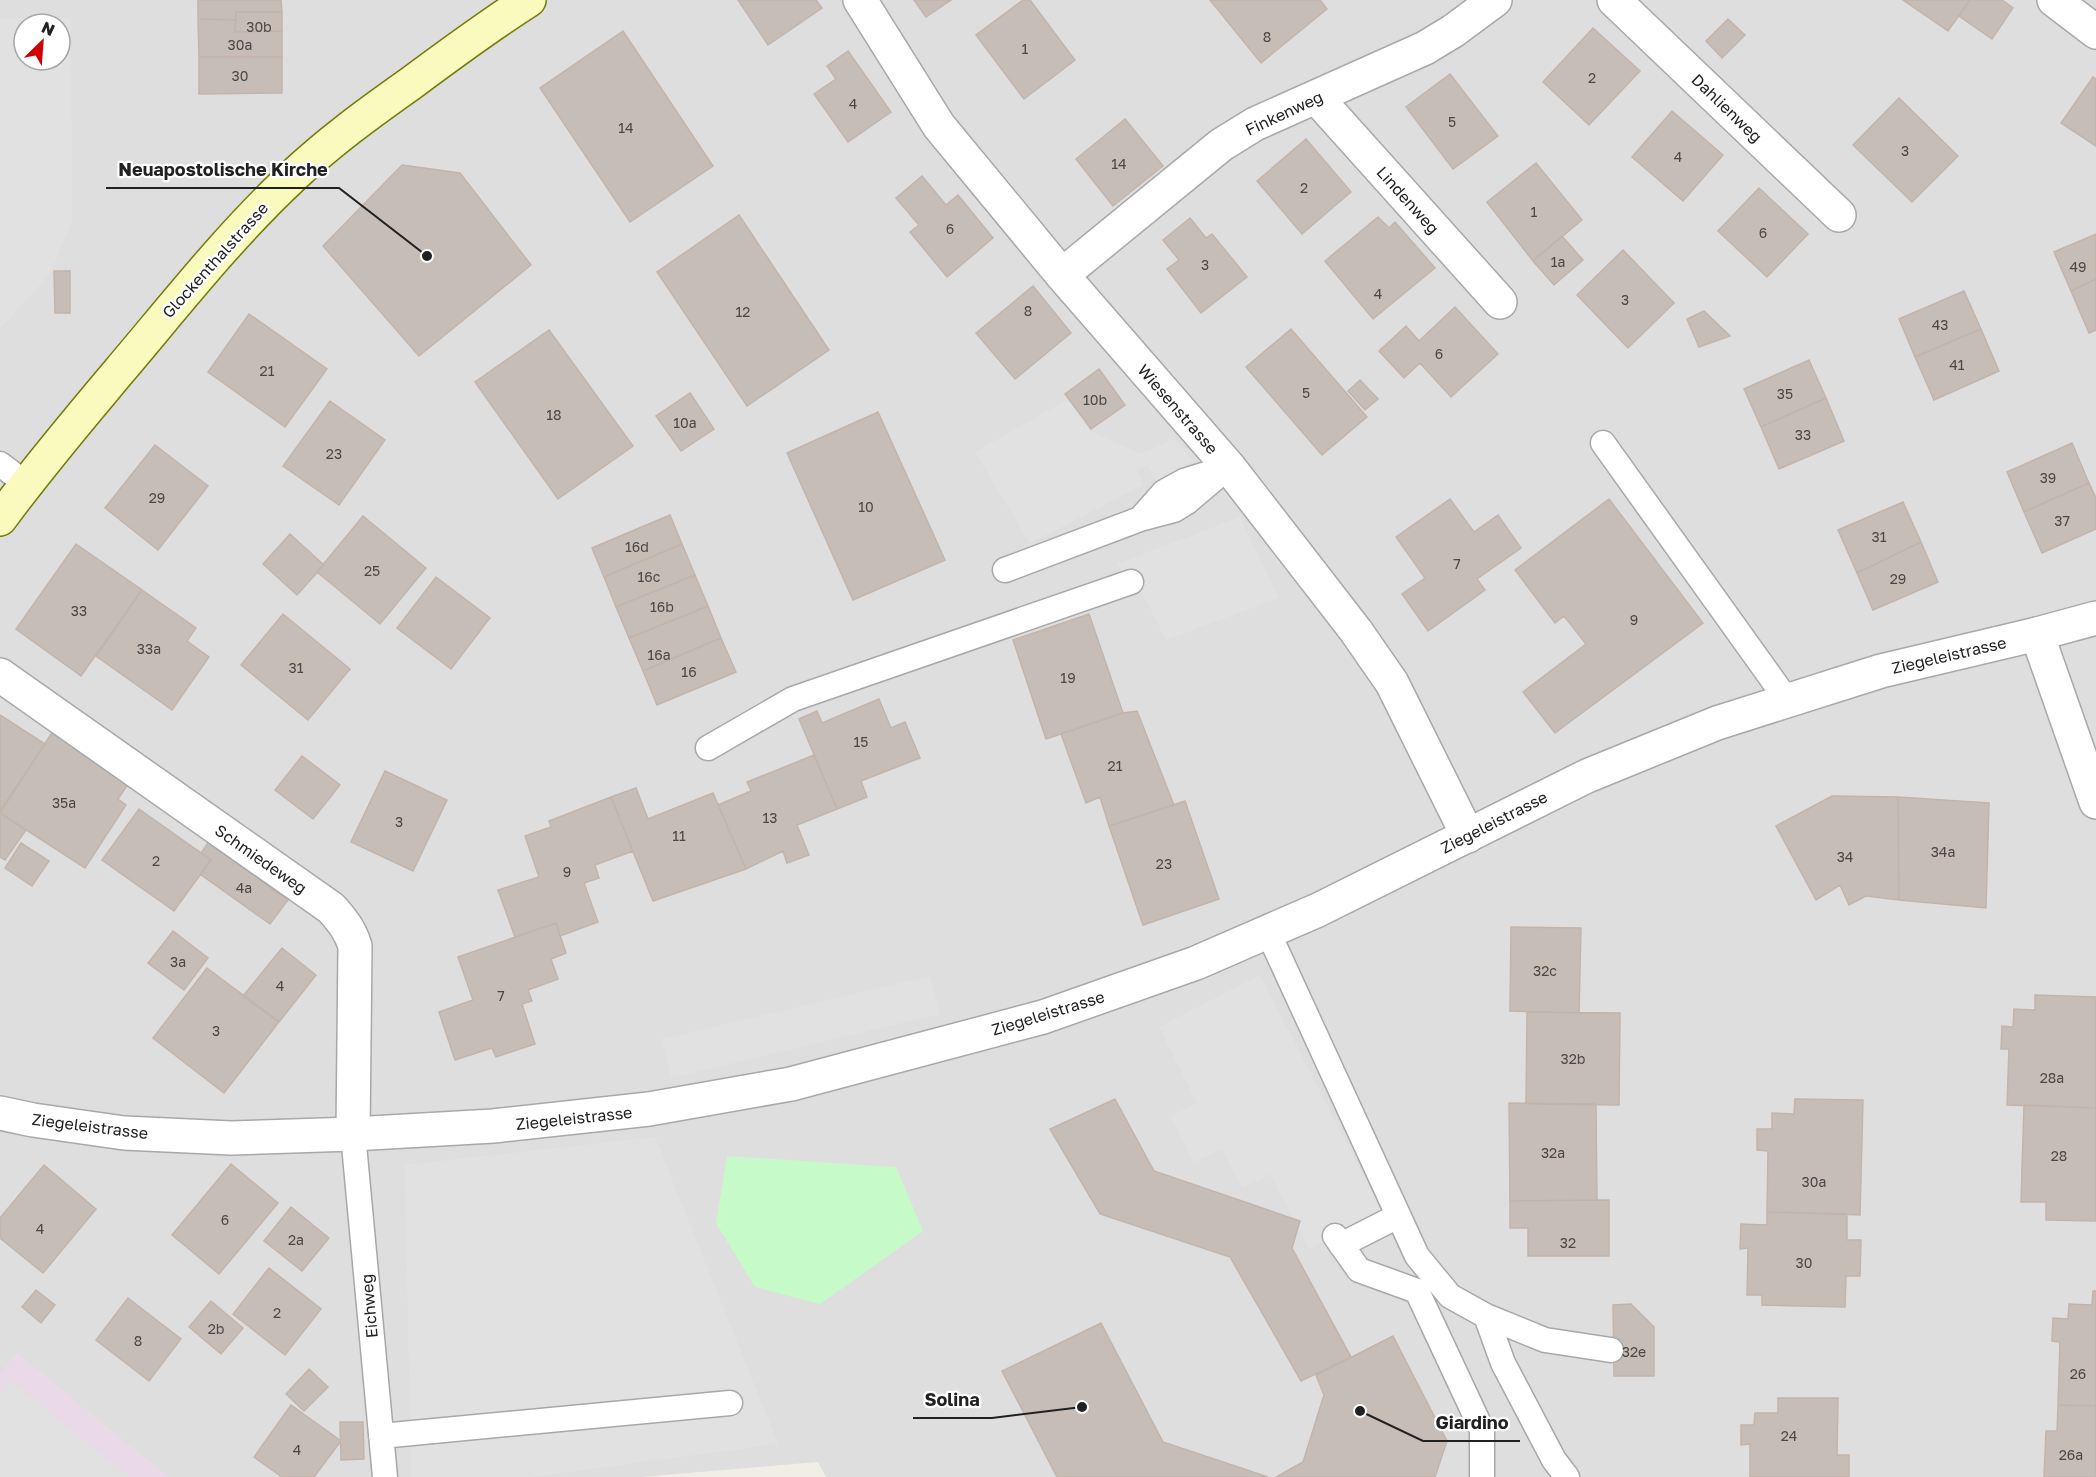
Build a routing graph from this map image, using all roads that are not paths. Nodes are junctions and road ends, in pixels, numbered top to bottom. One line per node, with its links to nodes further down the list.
1 (529, 0): 14 (main road, Glockenthalstrasse)
2 (860, 0): 9 (street, Wiesenstrasse)
3 (1495, 0): 7 (street, Finkenweg)
4 (1614, 0): 8 (street, Dahlienweg)
5 (2054, 0): 6 (street)
6 (2096, 32)
7 (1316, 97): 9 (street, Finkenweg); 10 (street, Lindenweg)
8 (1839, 215)
9 (1062, 275): 13 (street, Wiesenstrasse)
10 (1500, 302)
11 (1603, 443): 21 (lane)
12 (0, 464): 14 (lane)
13 (1229, 467): 16 (lane); 24 (street, Wiesenstrasse)
14 (26, 483): 15 (main road, Glockenthalstrasse)
15 (0, 519)
16 (1005, 570)
17 (1131, 582): 22 (lane)
18 (2096, 618): 19 (street, Ziegeleistrasse)
19 (2037, 634): 21 (street, Ziegeleistrasse); 23 (street)
20 (0, 675): 27 (street, Schmiedeweg)
21 (1786, 700): 24 (street, Ziegeleistrasse)
22 (708, 748)
23 (2096, 802)
24 (1468, 836): 25 (street, Ziegeleistrasse)
25 (1268, 932): 27 (street, Ziegeleistrasse); 28 (lane)
26 (0, 1113): 27 (street, Ziegeleistrasse)
27 (353, 1134): 34 (lane, Eichweg)
28 (1398, 1216): 29 (lane); 30 (lane)
29 (1417, 1291): 30 (lane); 36 (lane)
30 (1450, 1296): 31 (lane)
31 (1486, 1316): 32 (lane); 37 (lane)
32 (1611, 1350)
33 (730, 1403): 34 (lane)
34 (381, 1436): 35 (lane, Eichweg)
35 (385, 1477)
36 (1482, 1477)
37 (1567, 1477)

